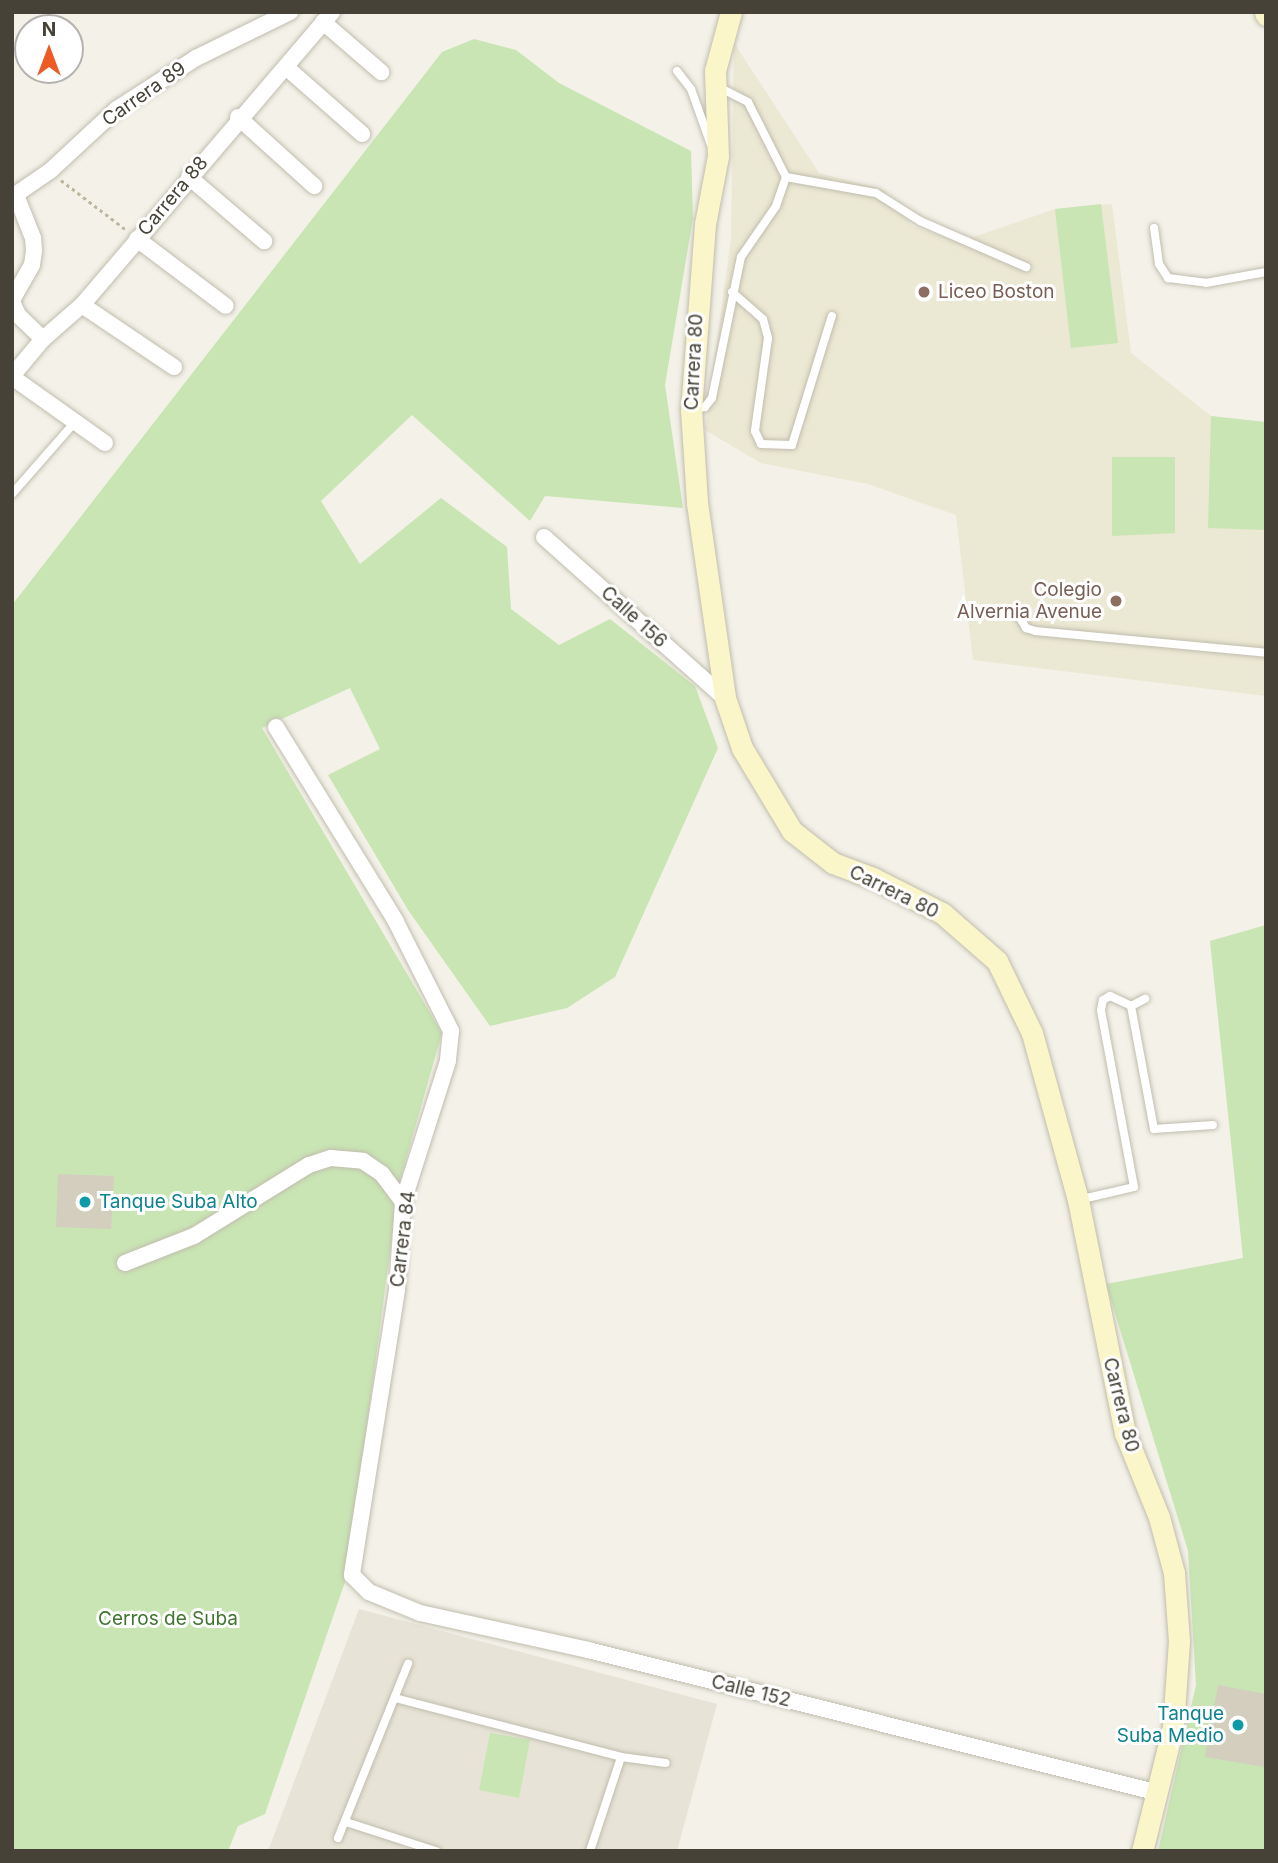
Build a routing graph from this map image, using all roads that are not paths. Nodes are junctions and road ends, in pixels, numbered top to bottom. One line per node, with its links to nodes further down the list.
1 (290, 12): 14 (street, Carrera 89)
2 (731, 12): 7 (street, Carrera 80)
3 (328, 17): 4 (street, Carrera 88); 6 (street)
4 (287, 68): 8 (street, Carrera 88); 9 (street)
5 (677, 71): 10 (lane)
6 (380, 72)
7 (715, 87): 10 (street, Carrera 80); 12 (lane)
8 (238, 117): 11 (street, Carrera 88); 13 (street)
9 (362, 134)
10 (718, 156): 28 (street, Carrera 80)
11 (189, 177): 16 (street, Carrera 88); 17 (street)
12 (786, 177): 18 (lane); 20 (lane)
13 (314, 186)
14 (14, 196): 21 (street)
15 (1154, 228): 19 (lane)
16 (137, 239): 22 (street, Carrera 88); 23 (street)
17 (264, 241)
18 (1026, 267)
19 (1266, 272)
20 (732, 292): 24 (lane); 28 (lane)
21 (12, 301): 25 (street)
22 (82, 305): 25 (street, Carrera 88); 26 (street)
23 (226, 306)
24 (832, 316)
25 (43, 339): 27 (street, Carrera 88)
26 (174, 367)
27 (12, 377): 29 (street)
28 (691, 409): 35 (street, Carrera 80)
29 (75, 422): 30 (street); 31 (lane)
30 (105, 443)
31 (12, 494)
32 (544, 537): 35 (street, Calle 156)
33 (1020, 618): 34 (lane)
34 (1266, 653)
35 (725, 698): 40 (street, Carrera 80)
36 (276, 727): 41 (street, Carrera 84)
37 (1146, 999): 38 (lane)
38 (1131, 1006): 39 (lane); 40 (lane)
39 (1213, 1125)
40 (1078, 1200): 48 (street, Carrera 80)
41 (403, 1202): 42 (street); 43 (street, Carrera 84)
42 (125, 1263)
43 (352, 1575): 48 (street, Calle 152)
44 (408, 1664): 45 (lane)
45 (395, 1698): 46 (lane); 49 (lane)
46 (621, 1757): 47 (lane); 52 (lane)
47 (666, 1763)
48 (1158, 1793): 53 (street, Carrera 80)
49 (346, 1822): 50 (lane); 51 (lane)
50 (338, 1838)
51 (436, 1851)
52 (590, 1851)
53 (1142, 1851)

